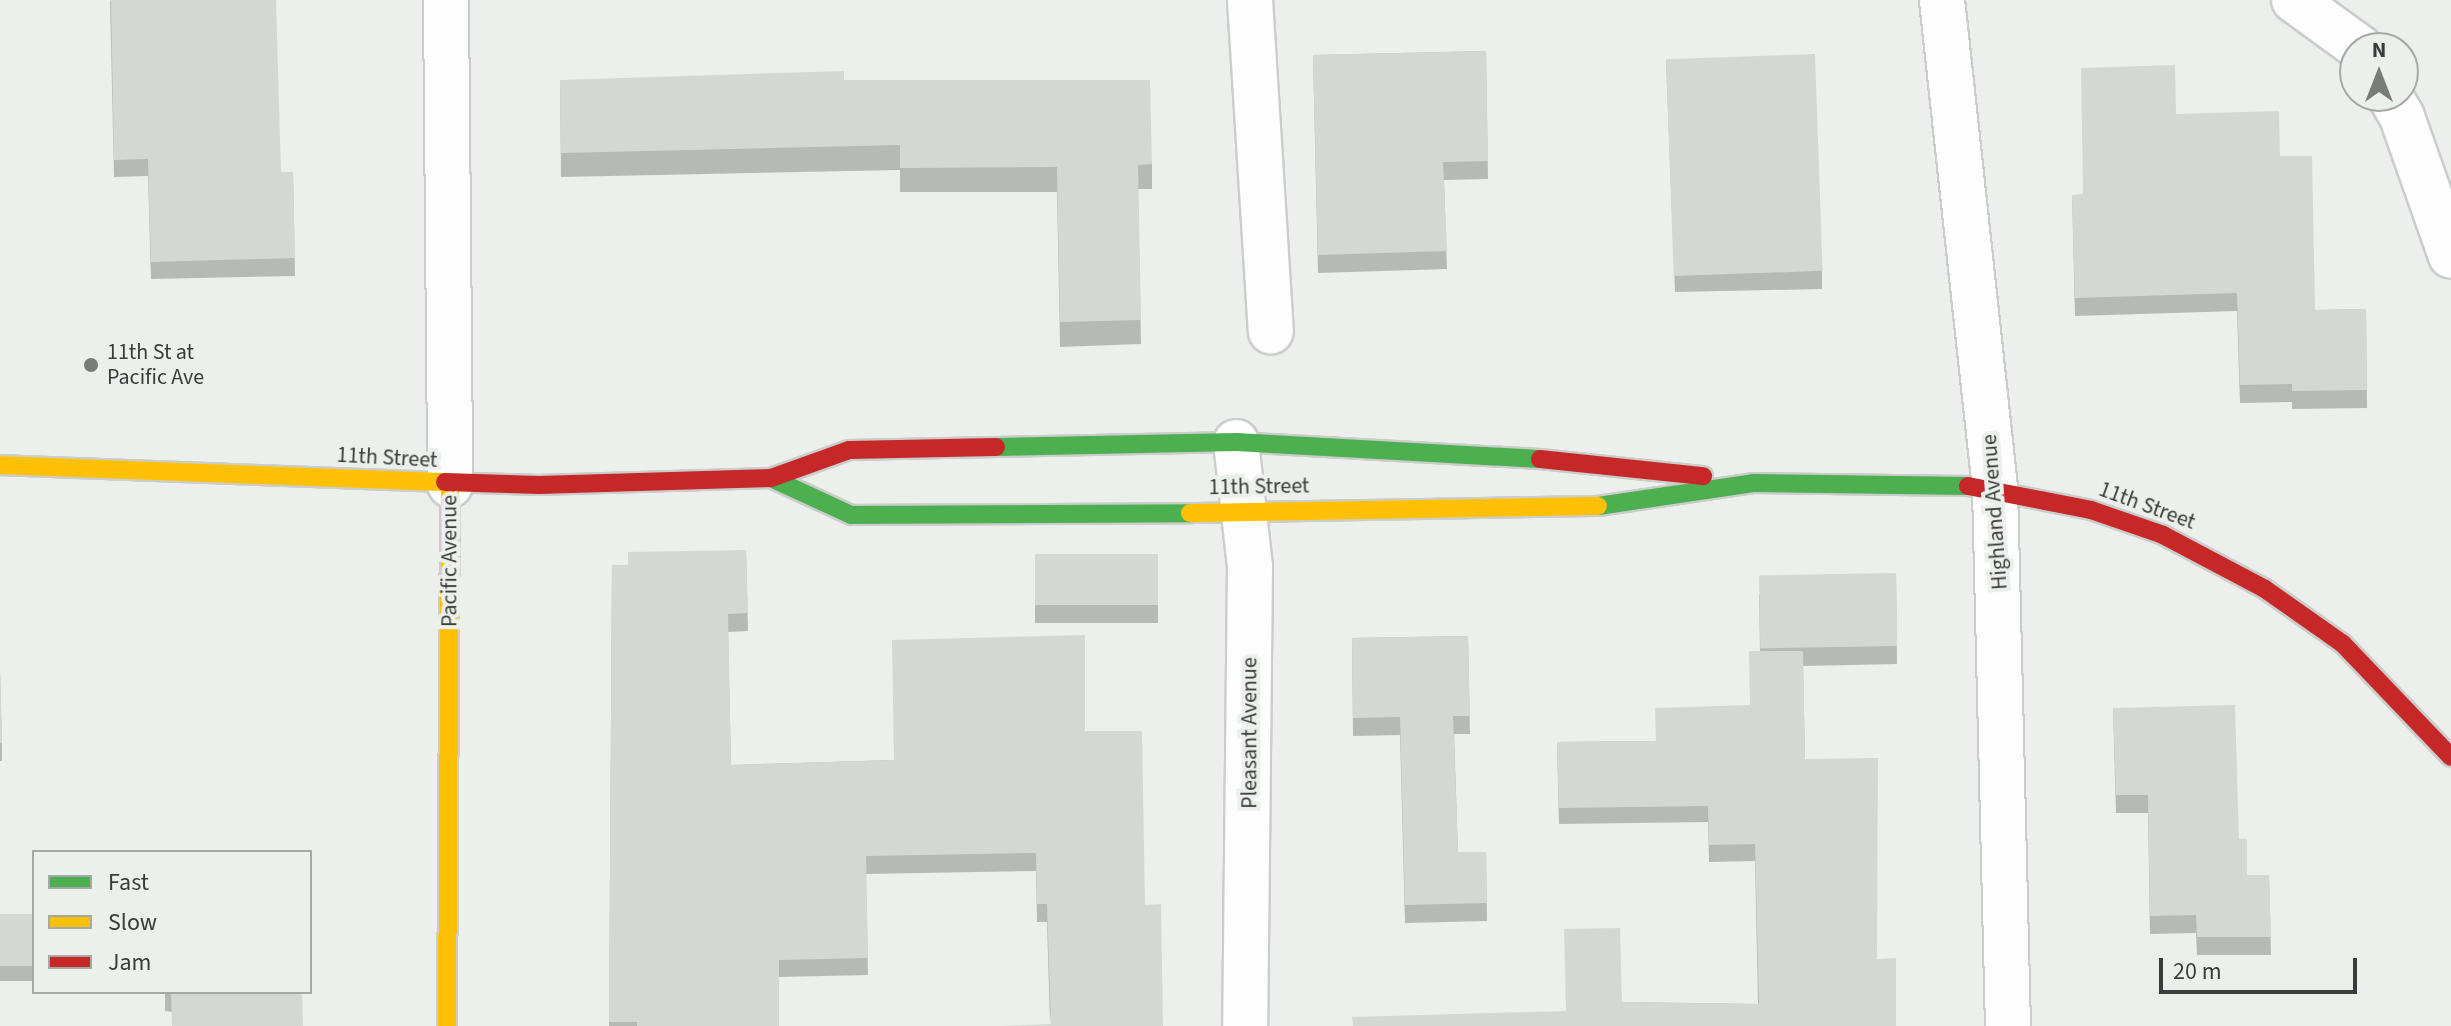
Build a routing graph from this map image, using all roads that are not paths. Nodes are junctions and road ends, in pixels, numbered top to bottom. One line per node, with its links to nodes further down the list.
1 (446, 0): 13 (street, Pacific Avenue)
2 (1250, 0): 8 (street)
3 (1942, 0): 14 (street, Highland Avenue)
4 (2294, 0): 5 (street)
5 (2339, 33)
6 (2399, 112): 7 (street)
7 (2451, 256)
8 (1271, 331)
9 (1236, 442): 11 (main road, 11th Street); 12 (main road, 11th Street); 15 (street, Pleasant Avenue)
10 (0, 465): 13 (main road, 11th Street)
11 (771, 478): 13 (main road, 11th Street); 15 (main road, 11th Street)
12 (1753, 483): 14 (main road, 11th Street); 15 (main road, 11th Street)
13 (450, 485): 17 (main road, Pacific Avenue)
14 (1995, 488): 16 (main road, 11th Street); 19 (street, Highland Avenue)
15 (1241, 511): 18 (street, Pleasant Avenue)
16 (2451, 757)
17 (447, 1026)
18 (1245, 1026)
19 (2008, 1026)

